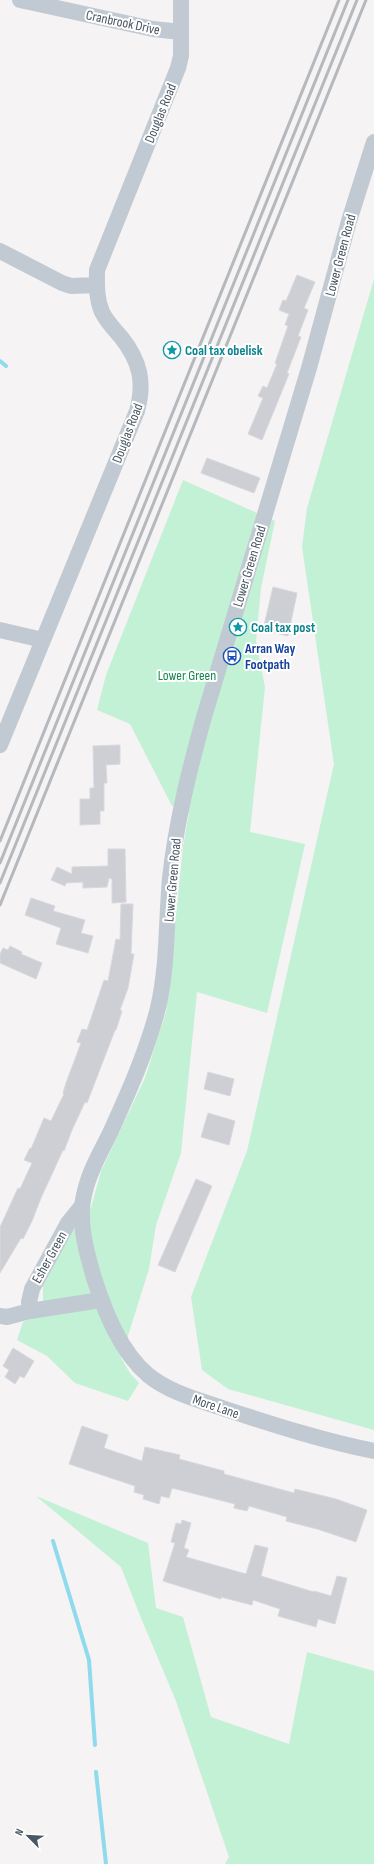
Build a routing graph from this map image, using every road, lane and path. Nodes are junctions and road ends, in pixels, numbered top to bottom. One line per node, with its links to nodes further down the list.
1 (20, 0): 3 (street, Cranbrook Drive)
2 (181, 0): 3 (street, Douglas Road)
3 (181, 32): 6 (street, Douglas Road)
4 (374, 142): 10 (street, Lower Green Road)
5 (0, 250): 6 (street)
6 (96, 285): 8 (street, Douglas Road)
7 (0, 630): 8 (street)
8 (43, 640): 9 (street, Douglas Road)
9 (0, 745)
10 (111, 1132): 11 (street, More Lane)
11 (82, 1207): 12 (street, More Lane); 13 (street, Esher Green)
12 (101, 1300): 13 (street); 15 (street, More Lane)
13 (30, 1311): 14 (street)
14 (0, 1316)
15 (374, 1451)

